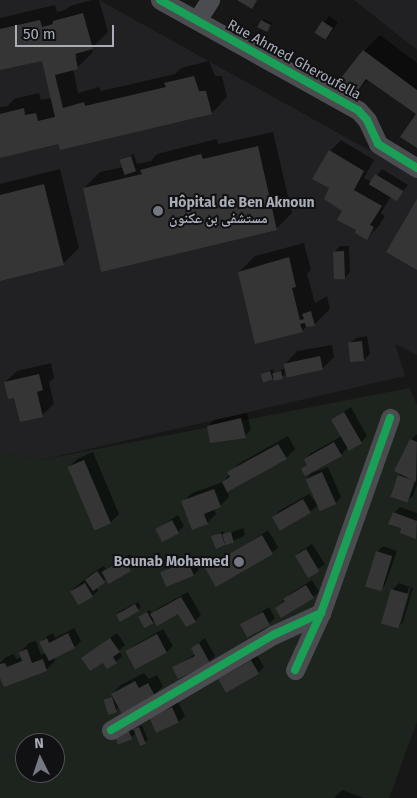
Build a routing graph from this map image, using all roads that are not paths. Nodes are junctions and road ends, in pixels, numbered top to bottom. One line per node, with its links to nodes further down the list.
1 (160, 0): 3 (street, Rue Ahmed Gheroufella)
2 (210, 0): 3 (street)
3 (197, 20): 4 (street, Rue Ahmed Gheroufella)
4 (417, 168)
5 (390, 418): 6 (street)
6 (321, 613): 7 (street); 8 (street)
7 (294, 670)
8 (111, 730)

